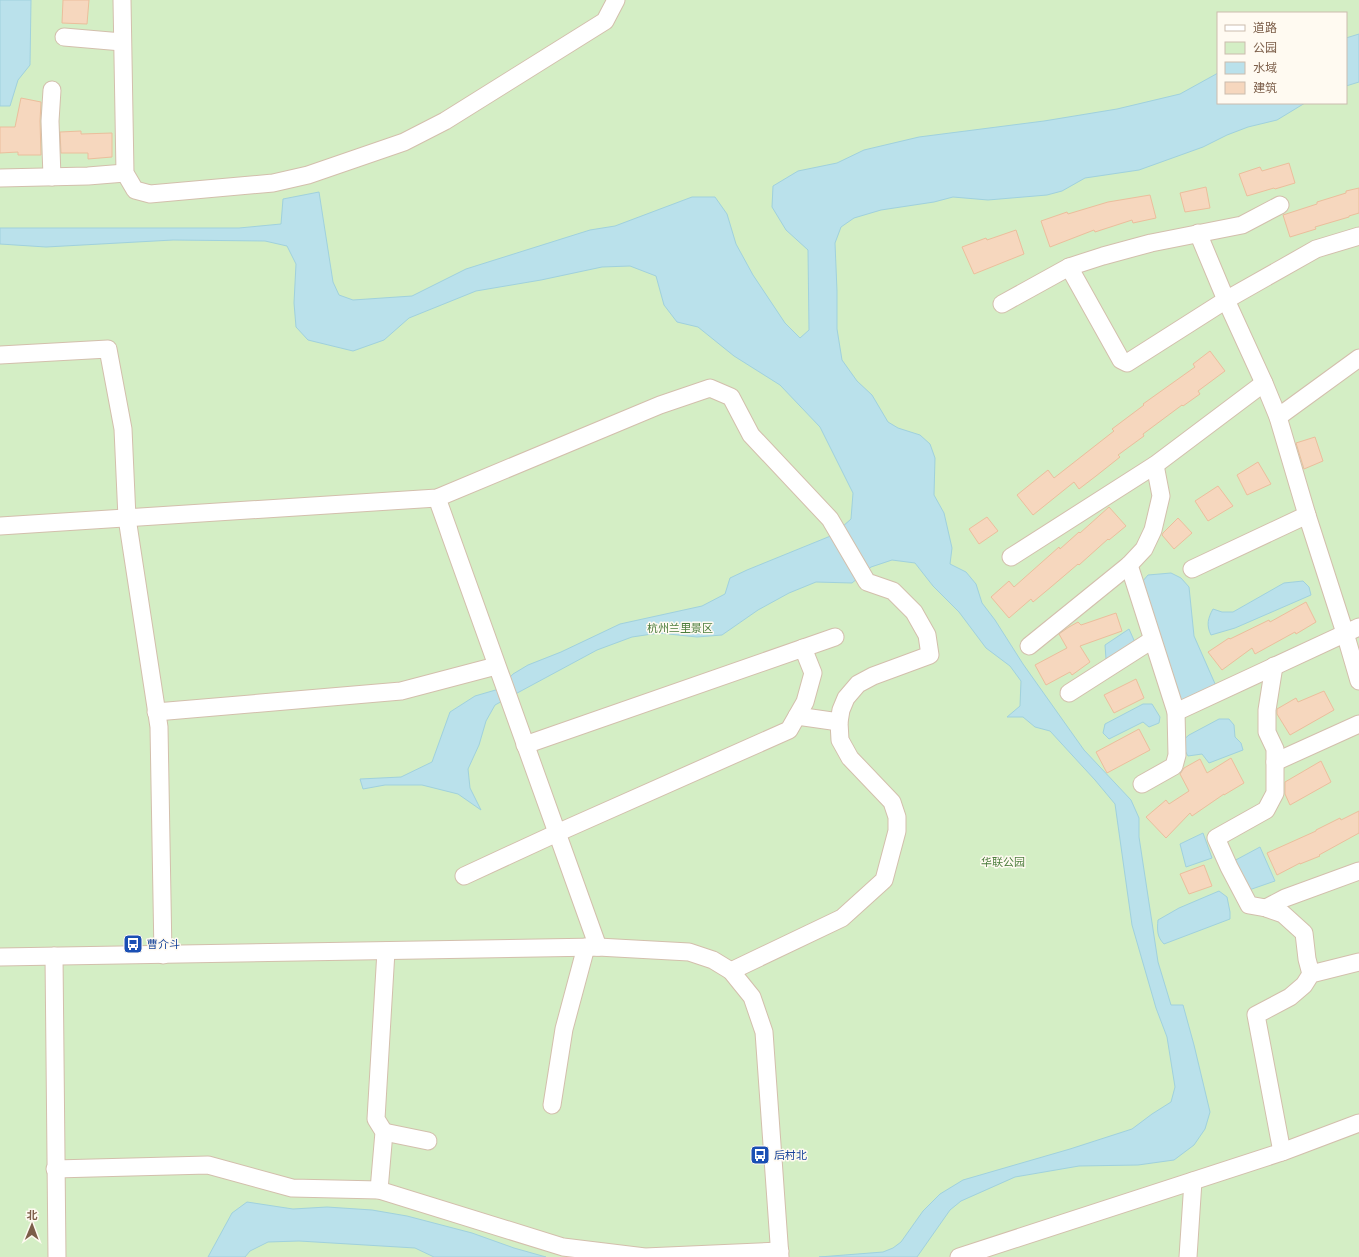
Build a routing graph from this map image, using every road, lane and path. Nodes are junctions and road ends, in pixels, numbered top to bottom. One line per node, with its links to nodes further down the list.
1 (122, 0): 4 (street)
2 (612, 1): 6 (street)
3 (64, 37): 4 (street)
4 (122, 42): 6 (street)
5 (52, 90): 7 (street)
6 (125, 173): 7 (street)
7 (52, 177): 8 (street)
8 (0, 178)
9 (1280, 205): 10 (street)
10 (1198, 233): 12 (street); 13 (street)
11 (1359, 236): 13 (street)
12 (1069, 267): 13 (street); 14 (street)
13 (1226, 300): 17 (street)
14 (1002, 304)
15 (0, 355): 22 (street)
16 (1359, 358): 18 (street)
17 (1264, 383): 18 (street); 19 (street)
18 (1278, 417): 21 (street)
19 (1155, 465): 24 (street); 25 (street)
20 (437, 498): 22 (street); 32 (street); 39 (street)
21 (1307, 516): 26 (street); 27 (street)
22 (127, 518): 23 (street); 36 (street)
23 (0, 526)
24 (1011, 557)
25 (1129, 565): 29 (street); 30 (street)
26 (1192, 569)
27 (1352, 630): 33 (street); 34 (street)
28 (835, 637): 31 (street)
29 (1152, 640): 35 (street); 37 (street)
30 (1029, 646)
31 (803, 648): 38 (street); 41 (street)
32 (496, 666): 36 (street); 41 (street)
33 (1274, 666): 37 (street); 42 (street)
34 (1359, 681)
35 (1069, 693)
36 (156, 712): 50 (street)
37 (1176, 712): 43 (street)
38 (797, 716): 39 (street); 44 (street)
39 (839, 722): 54 (street)
40 (1359, 724): 42 (street)
41 (525, 745): 44 (street)
42 (1275, 762): 47 (street)
43 (1142, 784)
44 (556, 833): 46 (street); 48 (street)
45 (1359, 871): 47 (street)
46 (464, 876)
47 (1266, 908): 55 (street)
48 (592, 947): 49 (street); 54 (street); 56 (street)
49 (386, 951): 50 (street); 58 (street)
50 (163, 955): 51 (street)
51 (54, 956): 52 (street); 61 (street)
52 (0, 957)
53 (1359, 962): 55 (street)
54 (731, 971): 64 (street)
55 (1311, 974): 60 (street)
56 (552, 1105)
57 (1359, 1123): 60 (street)
58 (384, 1132): 59 (street); 63 (street)
59 (428, 1141)
60 (1282, 1152): 62 (street)
61 (55, 1169): 63 (street); 65 (street)
62 (1193, 1181): 66 (street); 67 (street)
63 (379, 1190): 64 (street)
64 (780, 1254)
65 (57, 1257)
66 (959, 1257)
67 (1188, 1257)

